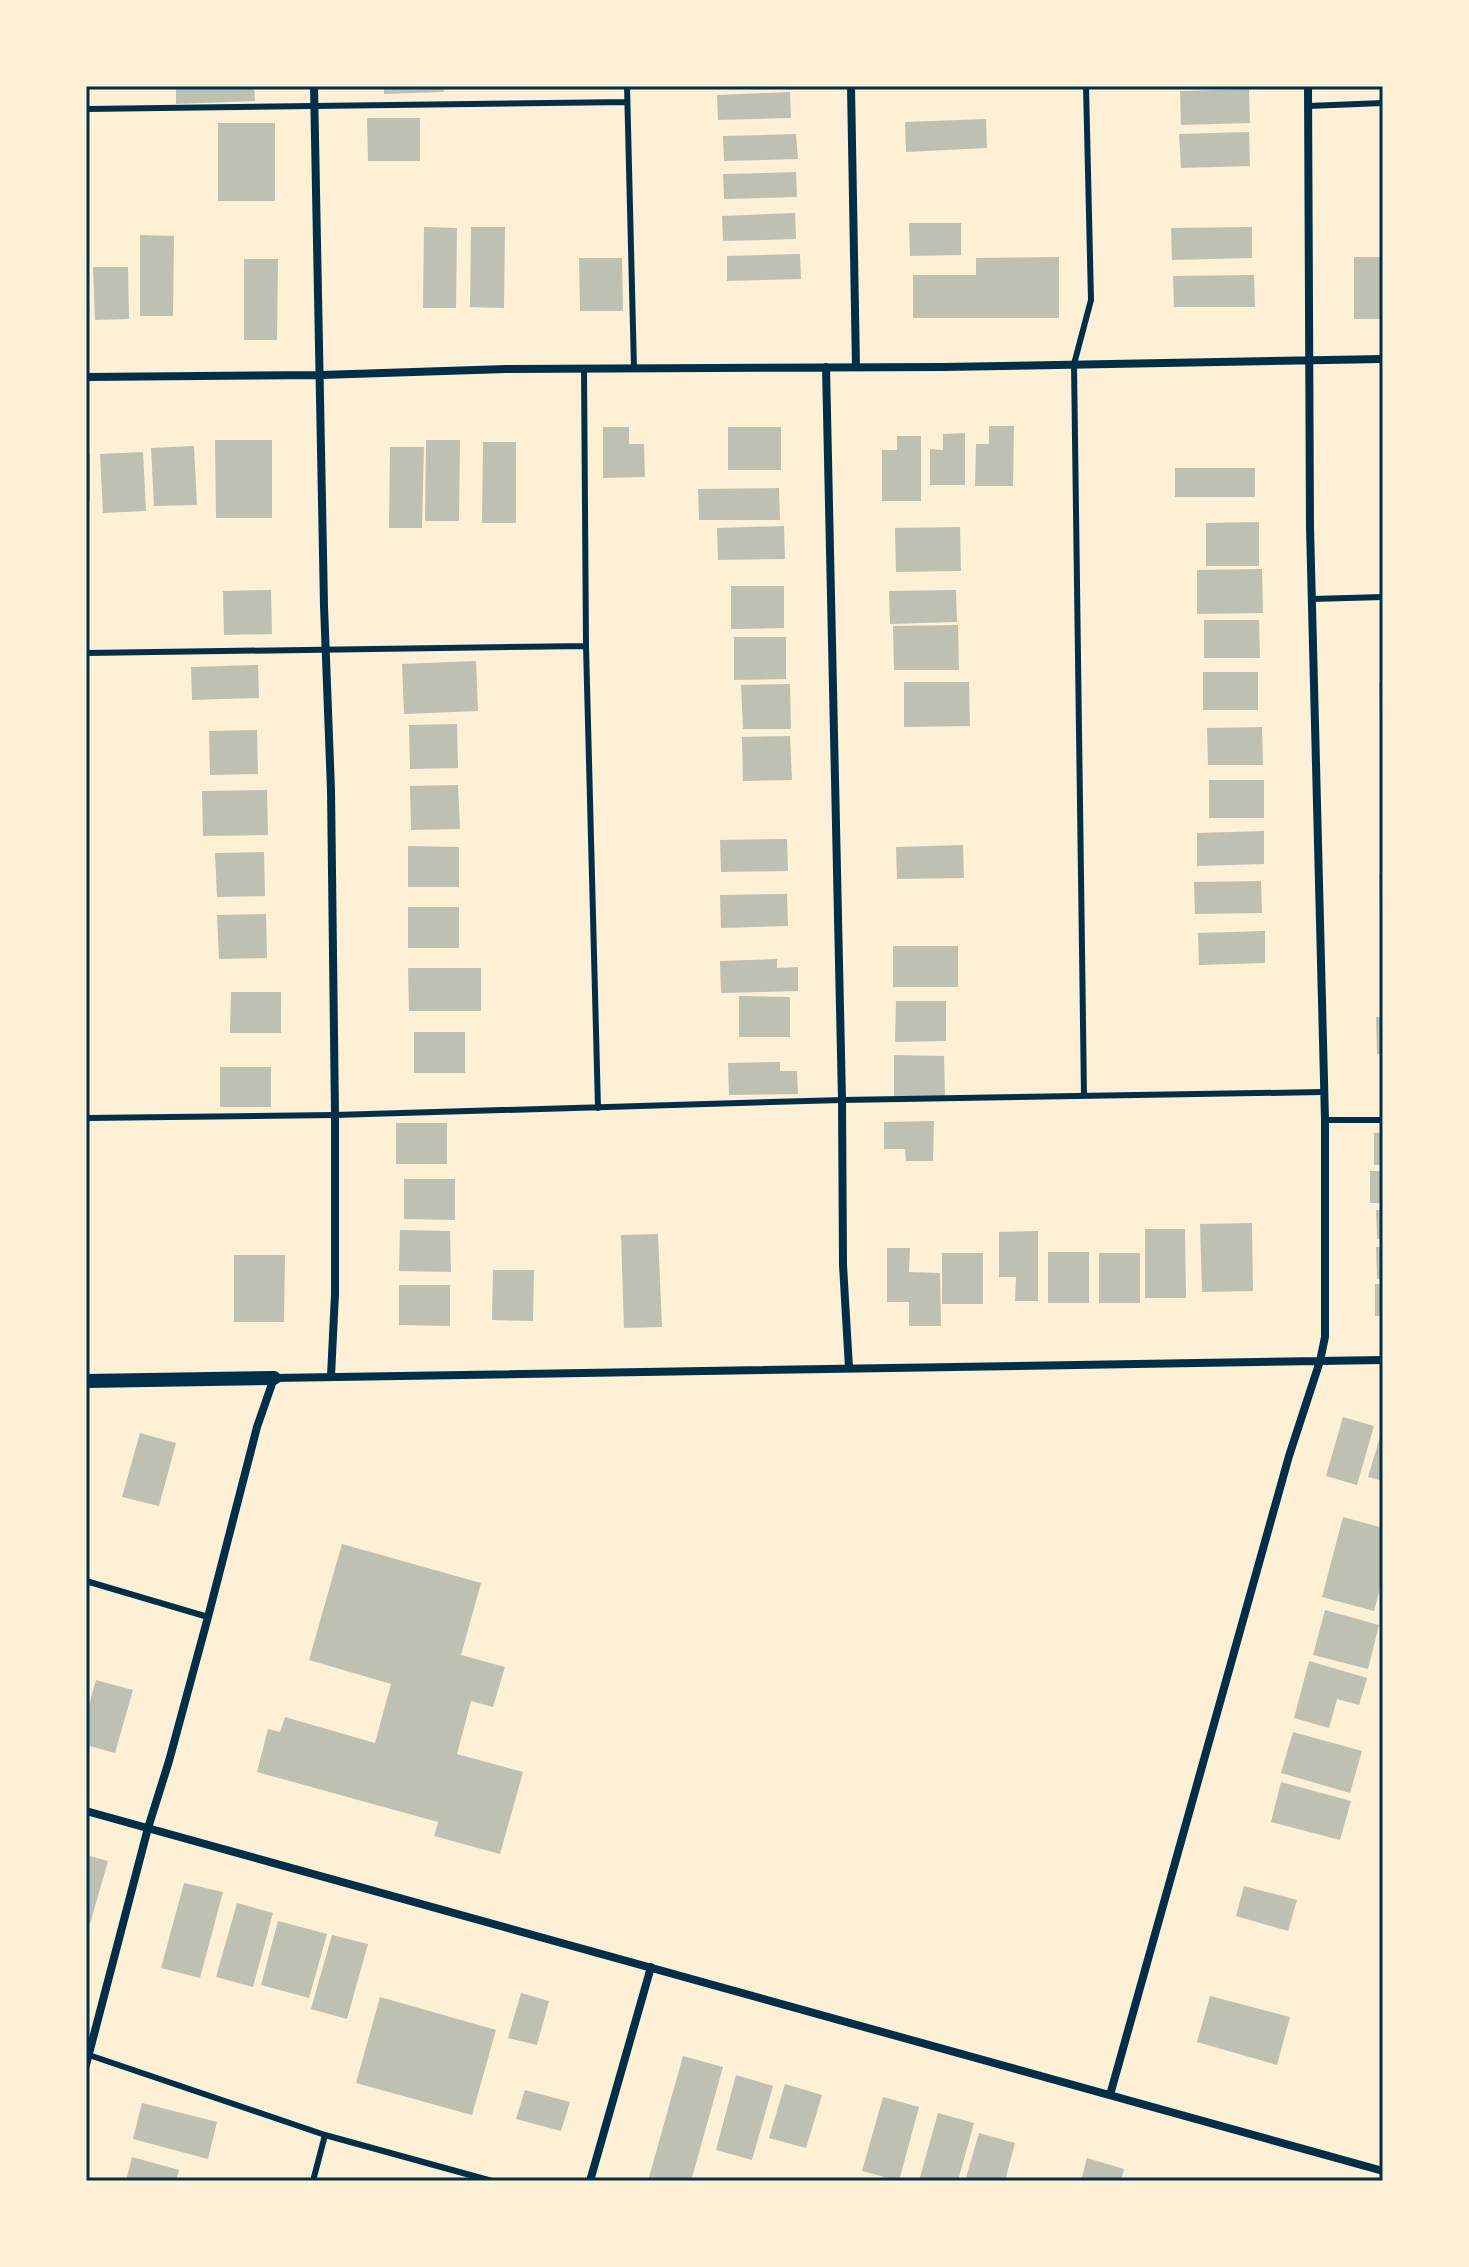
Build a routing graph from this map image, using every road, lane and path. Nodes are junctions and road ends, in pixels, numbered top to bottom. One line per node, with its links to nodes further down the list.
1 (314, 86): 8 (street)
2 (627, 86): 6 (lane)
3 (851, 86): 15 (street)
4 (1086, 86): 13 (lane)
5 (1308, 86): 9 (street)
6 (627, 102): 8 (lane); 17 (lane)
7 (1383, 103): 9 (lane)
8 (315, 106): 10 (lane); 18 (street)
9 (1308, 106): 11 (street)
10 (86, 109)
11 (1309, 359): 12 (street); 13 (street); 21 (street)
12 (1383, 359)
13 (1074, 364): 15 (street); 26 (lane)
14 (826, 367): 15 (street); 17 (street); 27 (street)
15 (856, 367)
16 (584, 369): 17 (street); 18 (street); 22 (lane)
17 (634, 369)
18 (321, 375): 19 (street); 23 (street)
19 (86, 377)
20 (1383, 597): 21 (lane)
21 (1312, 599): 25 (street)
22 (586, 646): 23 (lane); 28 (lane)
23 (325, 650): 24 (lane); 29 (street)
24 (86, 653)
25 (1323, 1092): 26 (lane); 31 (street)
26 (1084, 1096): 27 (lane)
27 (842, 1100): 28 (lane); 35 (street)
28 (598, 1108): 29 (lane)
29 (335, 1115): 30 (lane); 36 (street)
30 (86, 1118)
31 (1325, 1120): 32 (lane); 34 (street)
32 (1383, 1120)
33 (1383, 1360): 34 (street)
34 (1320, 1361): 35 (street); 46 (street)
35 (849, 1368): 36 (street)
36 (331, 1376): 37 (street)
37 (274, 1378): 38 (street); 40 (street)
38 (86, 1381)
39 (86, 1581): 40 (lane)
40 (208, 1617): 42 (street)
41 (86, 1811): 42 (street)
42 (148, 1828): 43 (street); 44 (street)
43 (651, 1967): 46 (street); 51 (street)
44 (88, 2054): 45 (street); 47 (lane)
45 (86, 2065)
46 (1110, 2095): 48 (street)
47 (325, 2135): 49 (lane); 50 (lane)
48 (1383, 2171)
49 (313, 2181)
50 (492, 2181)
51 (590, 2181)

